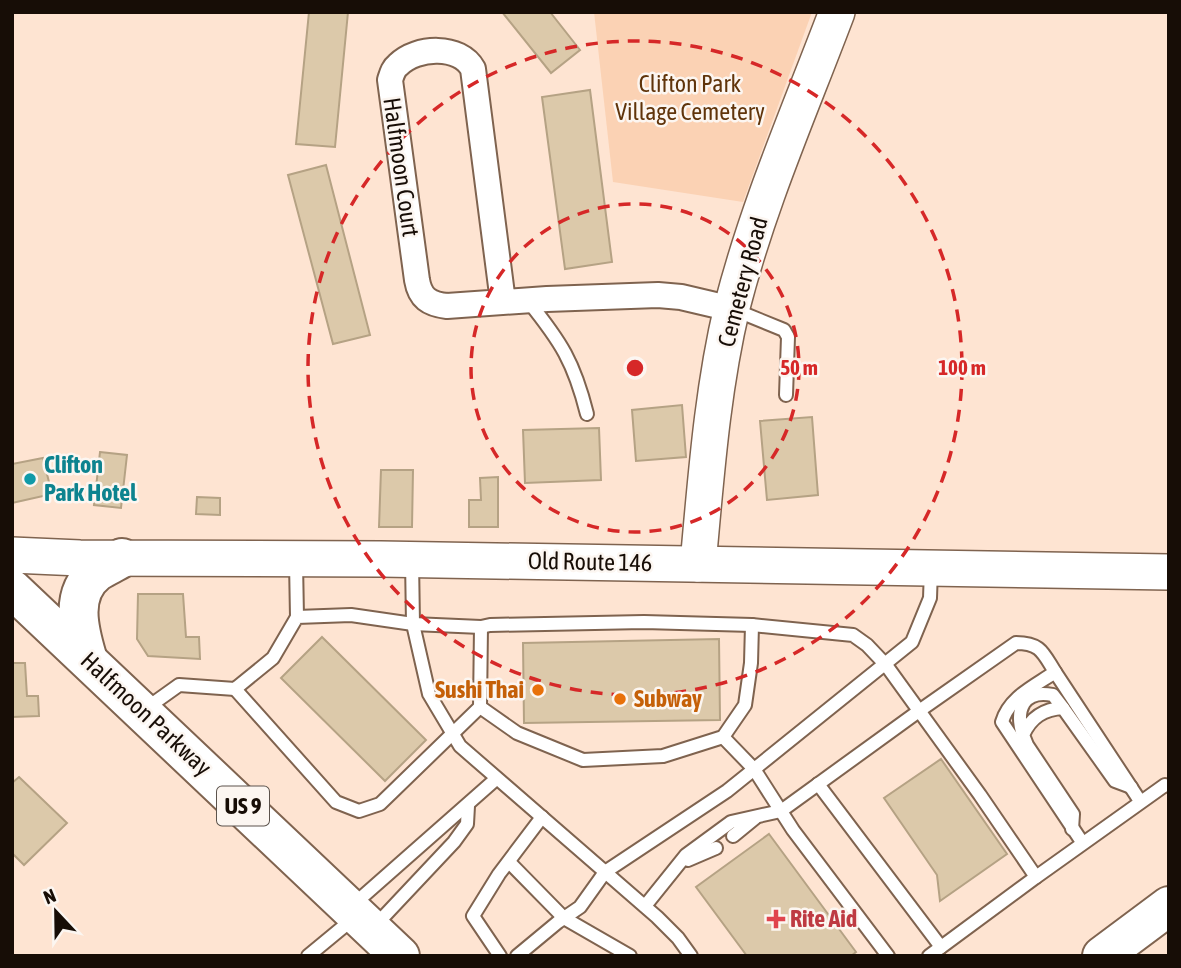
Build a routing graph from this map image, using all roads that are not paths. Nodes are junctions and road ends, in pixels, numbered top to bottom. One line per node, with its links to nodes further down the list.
1 (837, 12): 3 (street, Cemetery Road)
2 (515, 301): 2 (street, Halfmoon Court); 3 (street, Halfmoon Court); 5 (lane)
3 (732, 309): 4 (lane); 10 (street, Cemetery Road)
4 (786, 395)
5 (587, 414)
6 (12, 555): 7 (street, Old Route 146)
7 (122, 558): 8 (street, Old Route 146); 18 (main road)
8 (295, 558): 9 (street, Old Route 146); 14 (lane)
9 (412, 560): 10 (street, Old Route 146); 15 (lane)
10 (698, 564): 11 (street, Old Route 146)
11 (931, 568): 12 (street, Old Route 146); 19 (lane)
12 (1169, 572)
13 (12, 589): 18 (main road, Halfmoon Parkway / US 9)
14 (297, 617): 15 (lane); 21 (lane)
15 (413, 624): 17 (lane); 26 (lane)
16 (752, 625): 17 (lane); 19 (lane); 28 (lane)
17 (481, 627): 22 (lane)
18 (86, 657): 25 (main road, Halfmoon Parkway / US 9)
19 (886, 665): 24 (lane); 29 (lane)
20 (1055, 672): 24 (lane); 33 (lane); 39 (lane)
21 (235, 689): 25 (lane); 26 (lane)
22 (480, 707): 26 (lane); 28 (lane)
23 (1063, 708): 27 (lane); 27 (lane); 33 (lane)
24 (919, 710): 31 (lane); 46 (lane)
25 (143, 711): 49 (main road, Halfmoon Parkway / US 9)
26 (453, 735): 30 (lane)
27 (1023, 735): 39 (lane)
28 (723, 737): 29 (lane)
29 (754, 769): 36 (lane); 45 (lane)
30 (496, 779): 35 (lane); 38 (lane)
31 (818, 784): 36 (lane); 51 (lane)
32 (1169, 786): 34 (lane)
33 (1132, 787): 34 (lane)
34 (1140, 801): 41 (lane)
35 (468, 806): 49 (lane); 49 (lane)
36 (781, 811): 37 (lane); 58 (lane)
37 (758, 816): 40 (lane); 44 (lane)
38 (542, 817): 43 (lane); 45 (lane)
39 (1072, 829): 41 (lane)
40 (733, 836)
41 (1082, 842): 46 (lane)
42 (716, 848): 44 (lane)
43 (509, 862): 50 (lane); 54 (lane)
44 (678, 865): 47 (lane)
45 (605, 872): 47 (lane); 50 (lane)
46 (1035, 877): 51 (lane)
47 (645, 906): 57 (lane)
48 (1169, 906): 60 (main road)
49 (360, 917): 52 (lane); 53 (main road, Halfmoon Parkway / US 9)
50 (564, 918): 55 (lane); 56 (lane)
51 (941, 947): 59 (lane)
52 (308, 956)
53 (400, 956)
54 (500, 956)
55 (517, 956)
56 (630, 956)
57 (691, 956)
58 (888, 956)
59 (929, 956)
60 (1102, 956)

